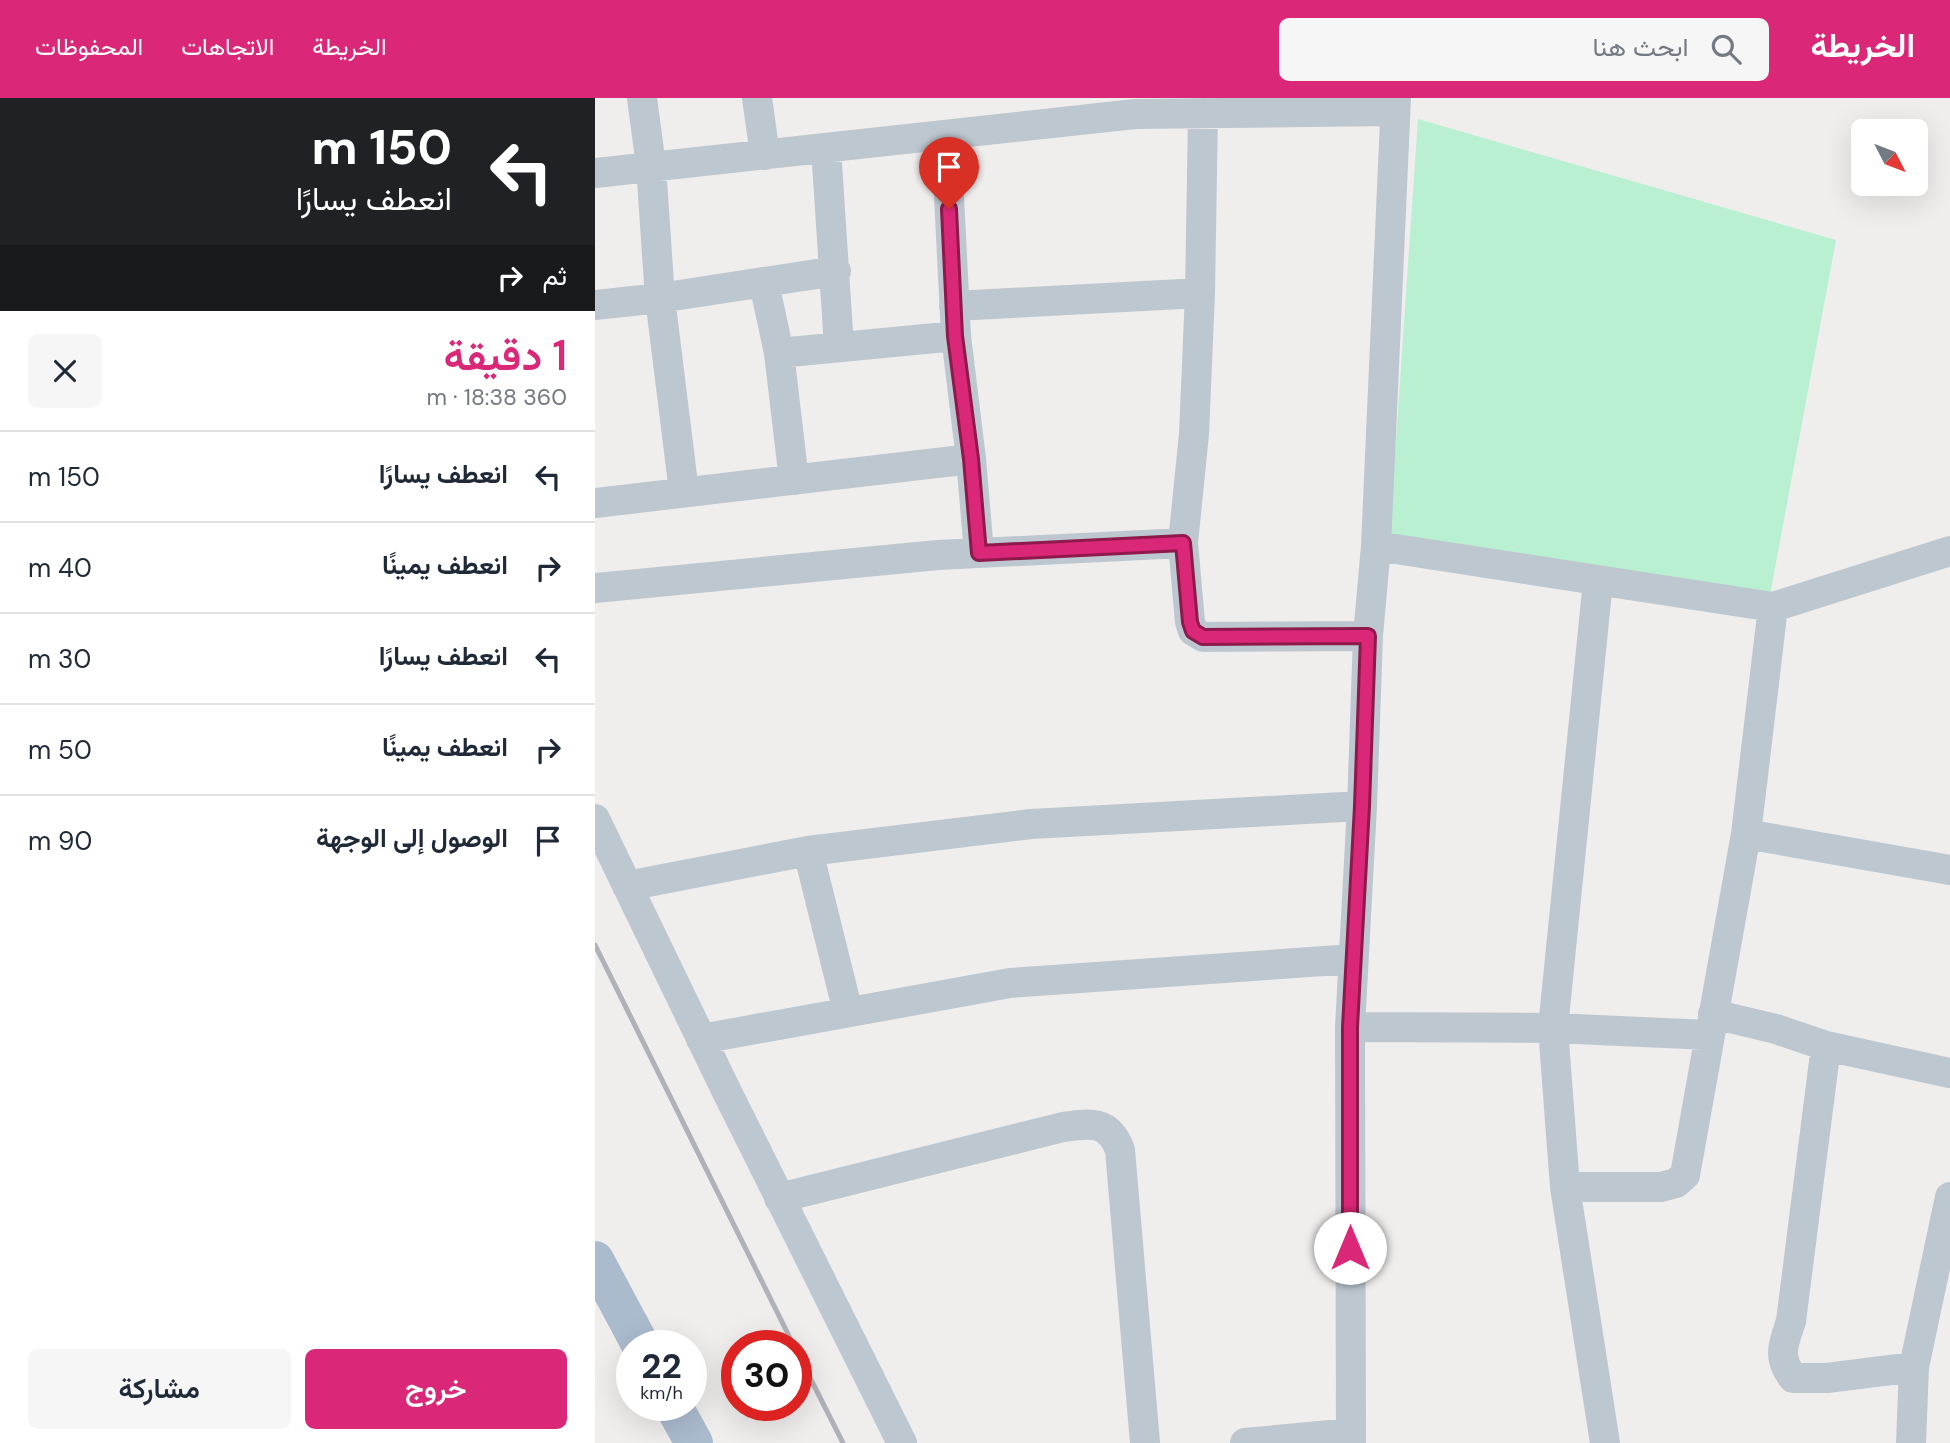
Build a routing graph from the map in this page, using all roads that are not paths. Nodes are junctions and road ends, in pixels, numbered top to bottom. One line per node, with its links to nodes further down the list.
1 (642, 98): 9 (street)
2 (757, 98): 8 (street)
3 (1396, 104): 5 (street); 25 (street)
4 (1135, 106): 5 (street); 6 (street)
5 (1203, 113): 13 (street)
6 (946, 136): 7 (street); 16 (street)
7 (826, 148): 8 (street); 11 (street)
8 (765, 155): 9 (street)
9 (651, 166): 10 (street); 14 (street)
10 (595, 173)
11 (836, 271): 12 (street); 18 (street)
12 (764, 283): 14 (street); 19 (street)
13 (1200, 293): 16 (street); 24 (street)
14 (660, 299): 15 (street); 22 (street)
15 (595, 305)
16 (954, 306): 17 (street)
17 (955, 336): 18 (street); 20 (street)
18 (839, 347): 19 (street)
19 (779, 353): 21 (street)
20 (971, 459): 21 (street); 27 (street)
21 (794, 480): 22 (street)
22 (684, 492): 23 (street)
23 (595, 503)
24 (1183, 543): 27 (street); 31 (street)
25 (1377, 546): 28 (street); 31 (street)
26 (1950, 551): 30 (street)
27 (979, 553): 29 (street)
28 (1598, 581): 30 (street); 42 (street)
29 (595, 588)
30 (1773, 607): 34 (street)
31 (1368, 636): 32 (street)
32 (1362, 806): 35 (street); 38 (street)
33 (595, 819): 37 (street)
34 (1746, 834): 36 (street); 40 (street)
35 (808, 852): 37 (street); 39 (street)
36 (1950, 870)
37 (627, 886): 43 (street)
38 (1353, 960): 39 (street); 41 (street)
39 (848, 1012): 43 (street)
40 (1711, 1025): 42 (street); 44 (street); 46 (street)
41 (1350, 1027): 42 (street); 53 (street)
42 (1553, 1028): 46 (street)
43 (701, 1039): 48 (street)
44 (1826, 1046): 45 (street); 51 (street)
45 (1950, 1073)
46 (1565, 1187): 58 (street)
47 (1950, 1197): 51 (street)
48 (779, 1198): 55 (street); 56 (street)
49 (595, 1260): 50 (main road)
50 (632, 1330)
51 (1914, 1367): 59 (street)
52 (682, 1421): 54 (main road)
53 (1351, 1438): 57 (street)
54 (694, 1443)
55 (902, 1443)
56 (1145, 1443)
57 (1244, 1443)
58 (1605, 1443)
59 (1911, 1443)

